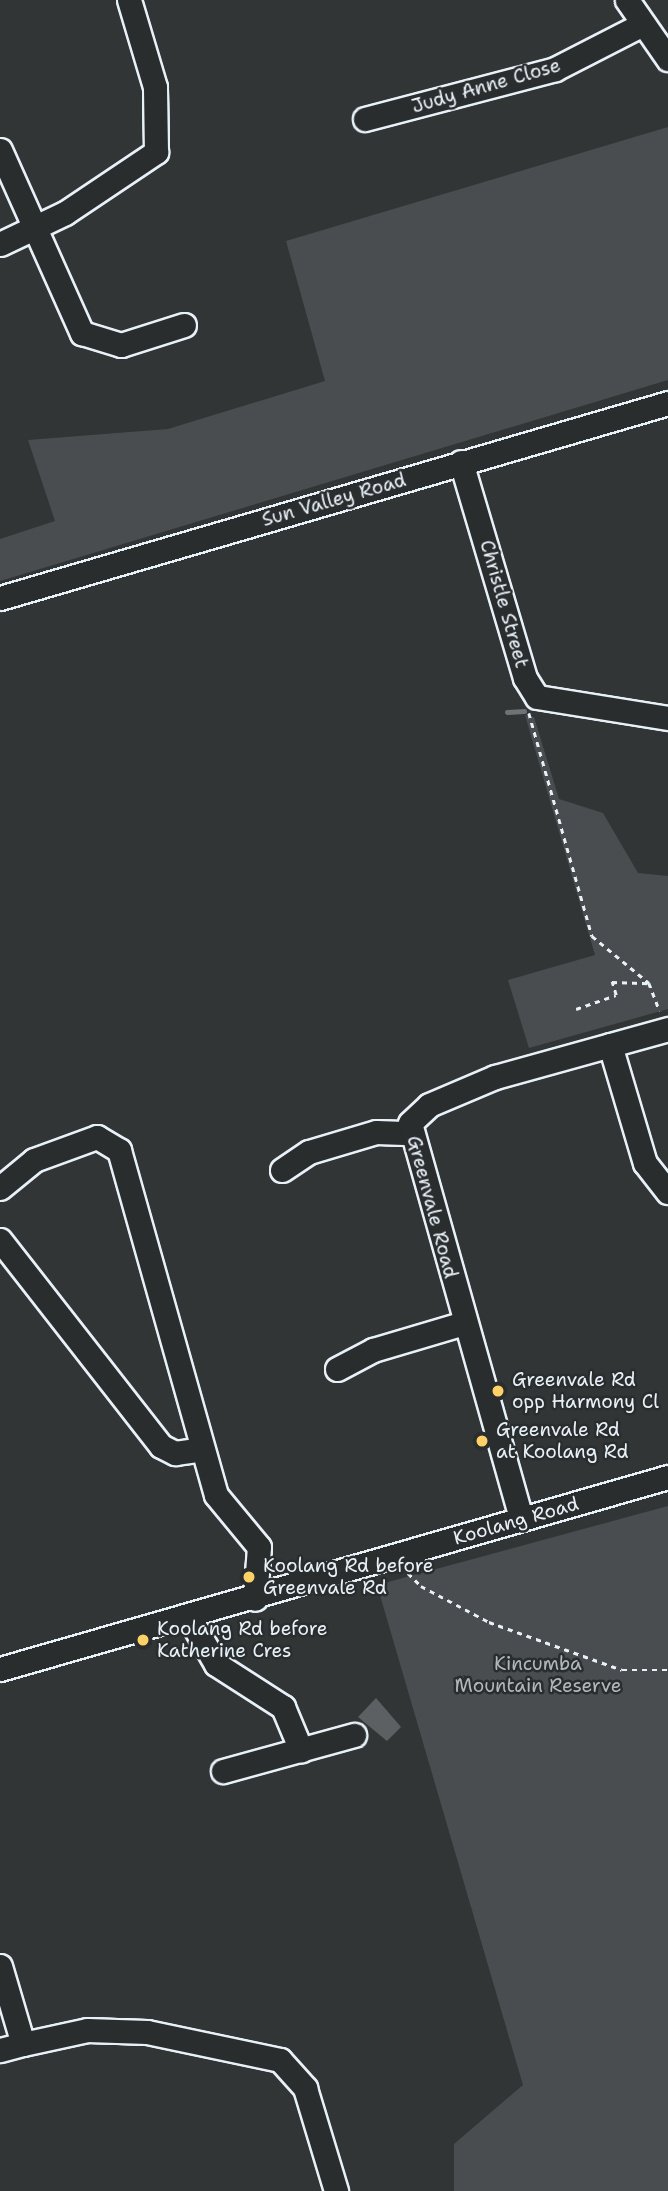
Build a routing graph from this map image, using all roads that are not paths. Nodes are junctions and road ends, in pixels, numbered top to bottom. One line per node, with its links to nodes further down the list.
1 (129, 0): 7 (street)
2 (626, 0): 3 (street)
3 (641, 25): 4 (street); 5 (street, Judy Anne Close)
4 (668, 59)
5 (365, 119)
6 (0, 150): 7 (street)
7 (33, 228): 8 (street); 9 (street)
8 (0, 244)
9 (184, 325)
10 (668, 403): 11 (street, Sun Valley Road)
11 (461, 462): 12 (street, Sun Valley Road); 13 (street, Christle Street)
12 (0, 598)
13 (668, 718)
14 (667, 1029): 15 (street, Greenvale Road)
15 (610, 1045): 16 (street, Greenvale Road); 19 (street)
16 (411, 1133): 17 (street); 21 (street, Greenvale Road)
17 (282, 1170)
18 (0, 1188): 23 (street)
19 (668, 1192)
20 (0, 1240): 23 (street)
21 (464, 1323): 22 (street); 25 (street, Greenvale Road)
22 (337, 1369)
23 (202, 1449): 26 (street)
24 (668, 1477): 25 (street, Koolang Road)
25 (521, 1518): 26 (street, Koolang Road)
26 (255, 1599): 27 (street, Koolang Road)
27 (190, 1619): 28 (street, Koolang Road); 30 (street)
28 (0, 1669)
29 (354, 1735): 30 (street)
30 (301, 1751): 31 (street)
31 (223, 1771)
32 (0, 1966): 33 (street)
33 (23, 2044): 34 (street); 35 (street)
34 (0, 2050)
35 (336, 2191)

